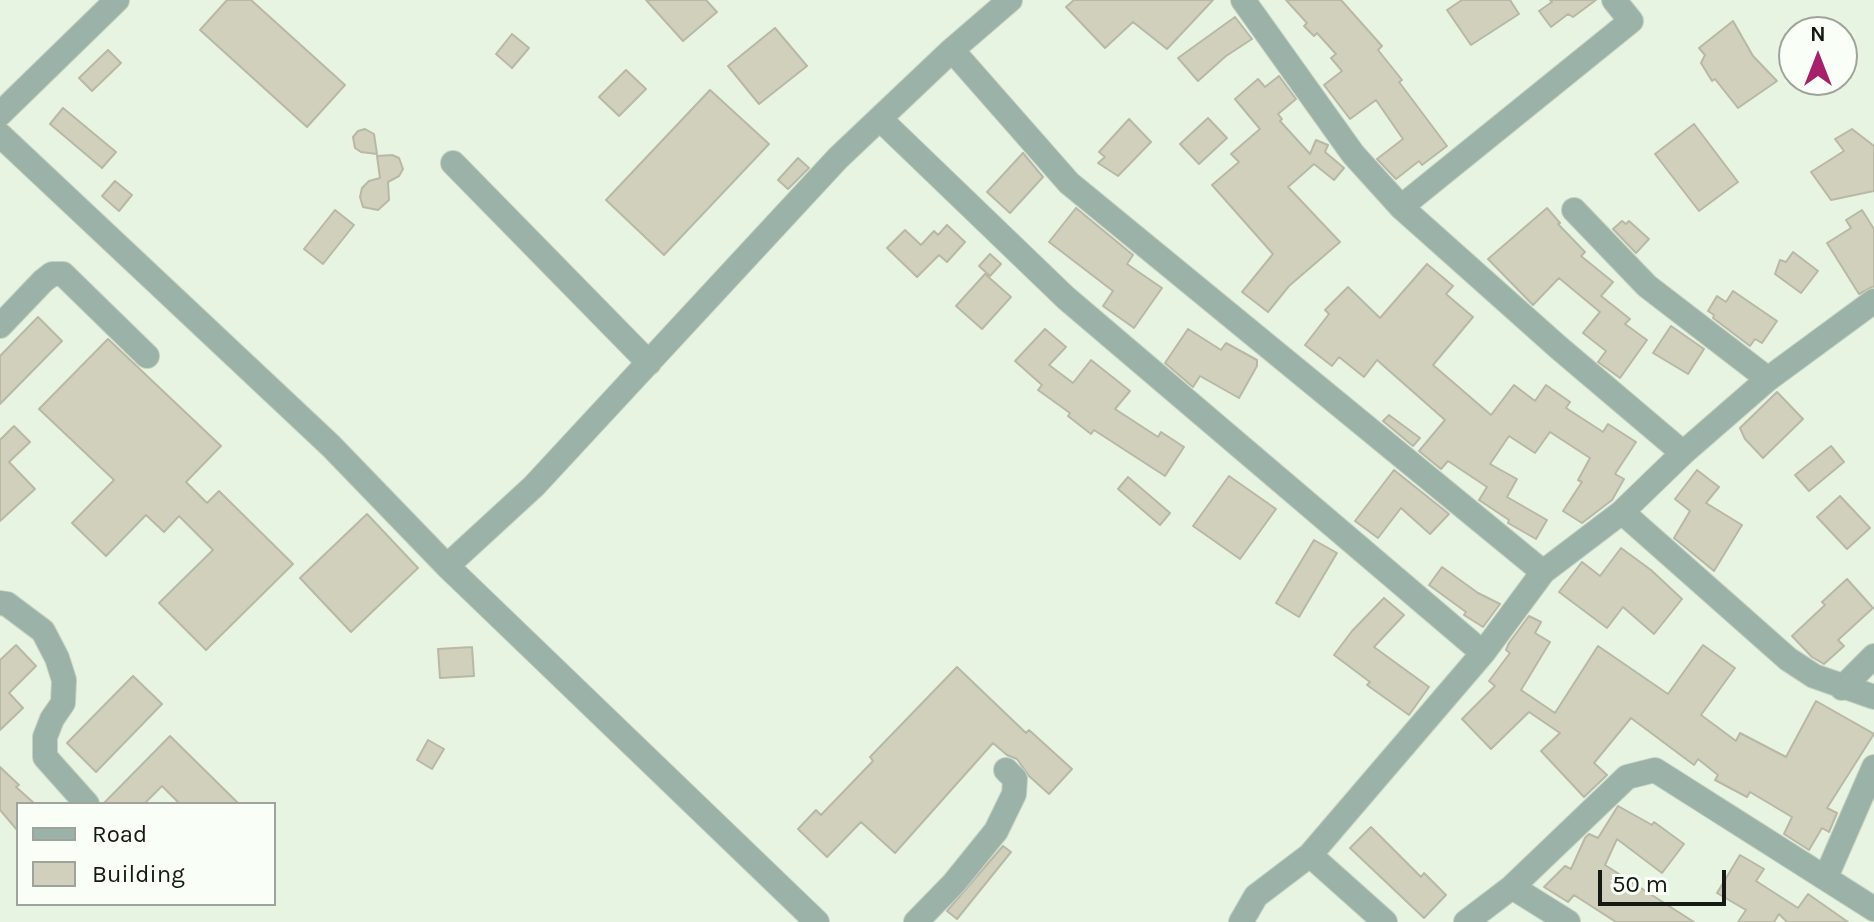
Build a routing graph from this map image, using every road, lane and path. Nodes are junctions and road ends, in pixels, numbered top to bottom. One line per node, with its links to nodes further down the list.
1 (117, 0): 6 (street)
2 (1010, 0): 5 (street)
3 (1243, 0): 10 (street)
4 (1614, 0): 10 (street)
5 (952, 50): 7 (street); 20 (street)
6 (0, 114)
7 (880, 119): 15 (street); 22 (street)
8 (0, 135): 19 (street)
9 (453, 163): 15 (street)
10 (1401, 207): 17 (street)
11 (1574, 210): 16 (street)
12 (1874, 301): 16 (street)
13 (0, 326): 14 (street)
14 (147, 356)
15 (649, 363): 19 (street)
16 (1768, 379): 17 (street)
17 (1683, 453): 18 (street)
18 (1622, 512): 20 (street); 24 (street)
19 (447, 566): 33 (street)
20 (1543, 572): 22 (street)
21 (0, 603): 28 (street)
22 (1483, 653): 29 (street)
23 (1874, 656): 24 (street)
24 (1842, 688): 25 (street)
25 (1874, 697)
26 (1874, 767): 30 (street)
27 (1006, 770): 34 (street)
28 (85, 802)
29 (1310, 855): 35 (street); 36 (street)
30 (1826, 877): 31 (street); 32 (street)
31 (1512, 887): 37 (street); 38 (street)
32 (1864, 911)
33 (817, 922)
34 (916, 922)
35 (1241, 922)
36 (1385, 922)
37 (1466, 922)
38 (1568, 922)

